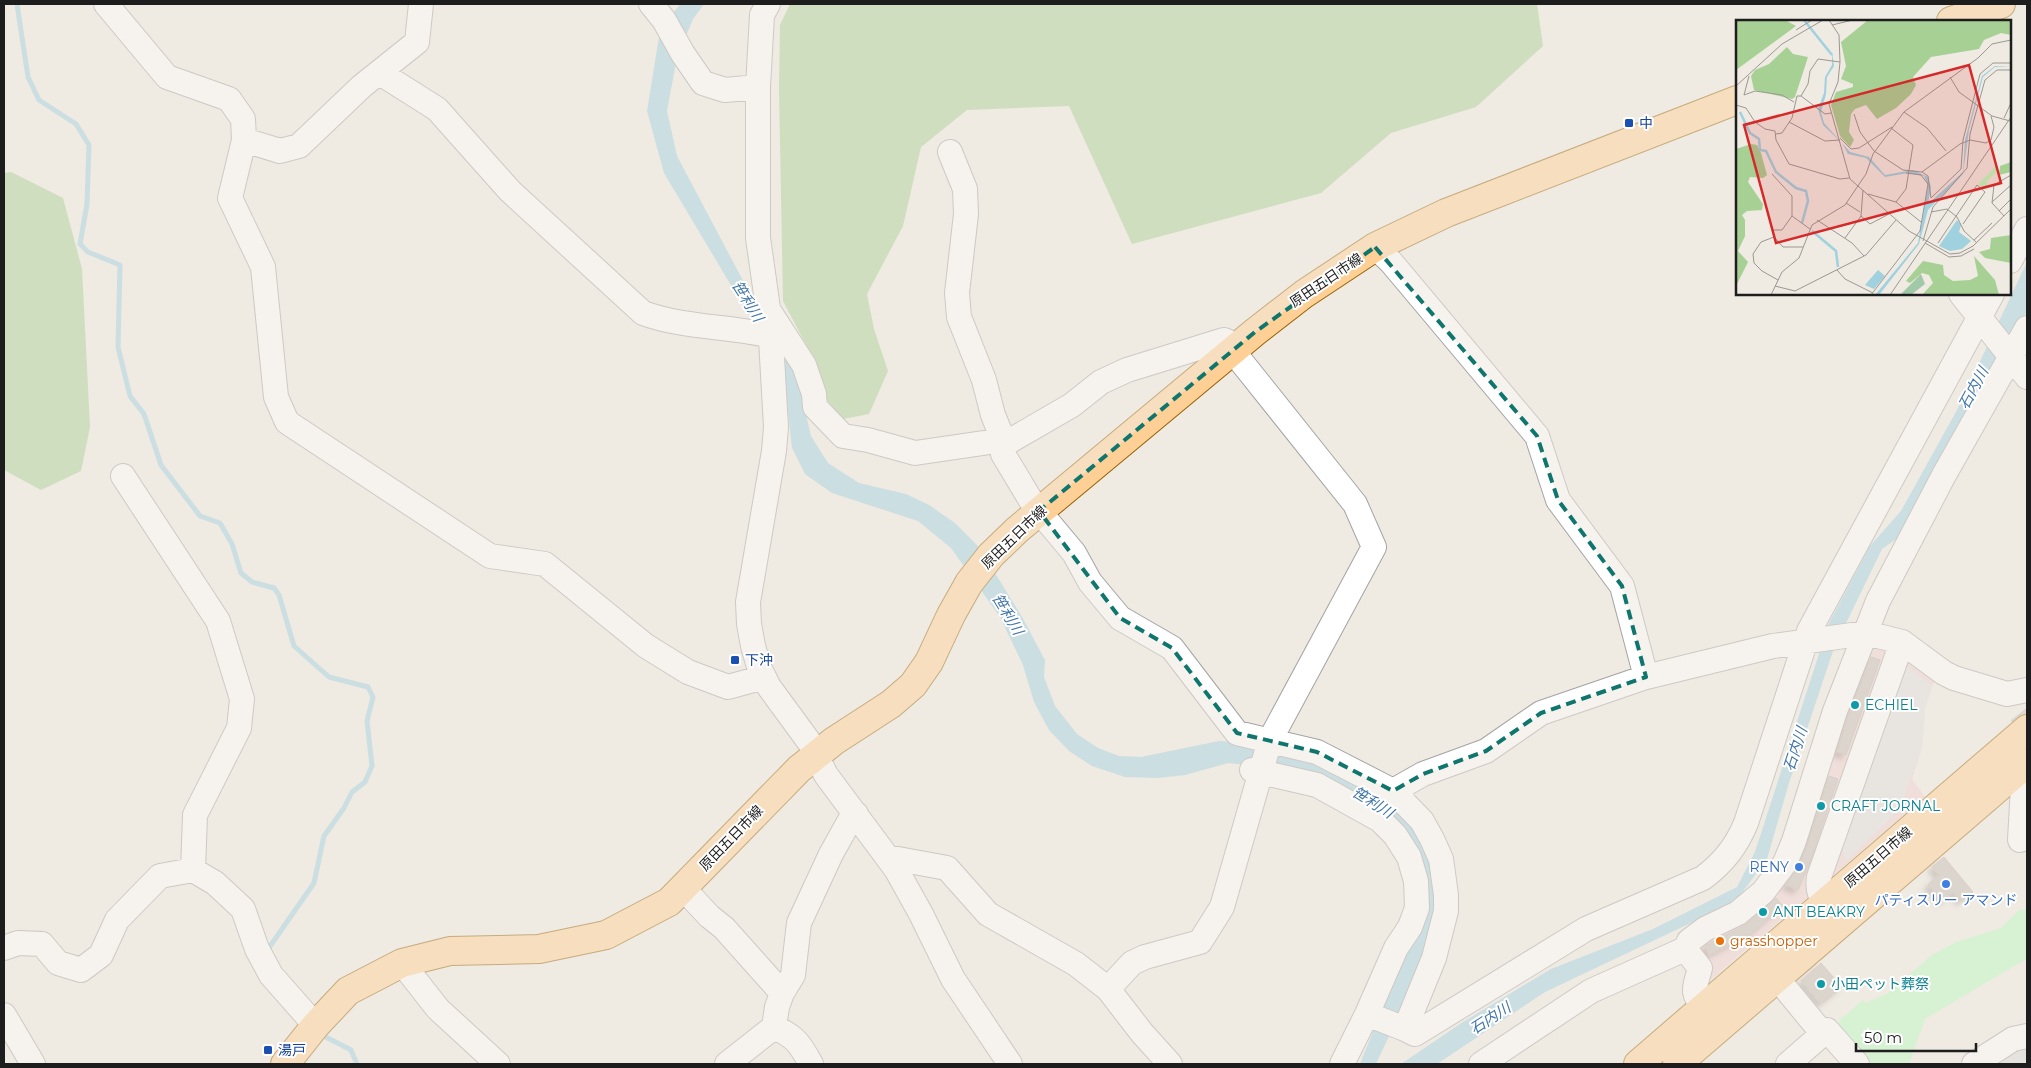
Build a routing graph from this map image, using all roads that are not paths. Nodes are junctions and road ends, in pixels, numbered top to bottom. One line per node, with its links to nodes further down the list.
1 (106, 4): 10 (street)
2 (421, 4): 7 (street)
3 (768, 4): 8 (street)
4 (2001, 4): 6 (main road)
5 (658, 12): 8 (street)
6 (1953, 20)
7 (380, 72): 10 (street); 18 (street)
8 (758, 87): 18 (street)
9 (1736, 100): 13 (main road, 原田五日市線)
10 (244, 140): 29 (street)
11 (950, 152): 23 (street)
12 (2027, 229): 14 (street)
13 (1375, 247): 20 (main road, 原田五日市線); 30 (street)
14 (2011, 259)
15 (1962, 295): 17 (street)
16 (1992, 295): 17 (street)
17 (1980, 318): 21 (street); 27 (street)
18 (769, 322): 23 (street); 29 (street)
19 (2027, 328): 21 (street)
20 (1235, 348): 23 (street); 25 (main road, 原田五日市線); 32 (street)
21 (2009, 355): 22 (street); 26 (street)
22 (2027, 377)
23 (1003, 445): 25 (street)
24 (123, 476): 40 (street)
25 (1039, 511): 32 (street); 33 (main road, 原田五日市線)
26 (1863, 633): 27 (street); 28 (street); 44 (street)
27 (1809, 641): 30 (street); 54 (street)
28 (1902, 642): 31 (street); 42 (street)
29 (764, 677): 33 (street)
30 (1646, 677): 36 (street)
31 (2022, 707): 35 (main road, 原田五日市線)
32 (1270, 741): 34 (street); 36 (street)
33 (816, 755): 37 (street); 41 (main road, 原田五日市線)
34 (1258, 769): 47 (street); 51 (street)
35 (2018, 775): 38 (street); 42 (main road, 原田五日市線); 46 (main road, 原田五日市線)
36 (1393, 790): 54 (street)
37 (856, 814): 39 (street); 48 (street)
38 (2020, 840)
39 (887, 857): 47 (street); 62 (street)
40 (193, 870): 43 (street); 52 (street)
41 (683, 888): 45 (main road, 原田五日市線); 48 (street)
42 (1825, 903): 49 (main road, 原田五日市線)
43 (4, 948)
44 (1684, 949): 49 (street); 65 (street)
45 (402, 962): 52 (main road, 原田五日市線); 59 (street)
46 (1777, 978): 55 (street); 67 (main road, 原田五日市線)
47 (1108, 989): 63 (street)
48 (782, 993): 53 (street)
49 (1704, 1008): 66 (main road, 原田五日市線)
50 (4, 1015): 57 (street)
51 (1370, 1015): 54 (street); 64 (street)
52 (314, 1027): 58 (main road, 原田五日市線)
53 (774, 1027): 60 (street); 61 (street)
54 (1403, 1029)
55 (1823, 1034): 68 (street); 69 (street)
56 (2027, 1036): 70 (street)
57 (33, 1064)
58 (285, 1064)
59 (498, 1064)
60 (727, 1064)
61 (811, 1064)
62 (1010, 1064)
63 (1170, 1064)
64 (1342, 1064)
65 (1481, 1064)
66 (1638, 1064)
67 (1677, 1064)
68 (1788, 1064)
69 (1857, 1064)
70 (1974, 1064)

